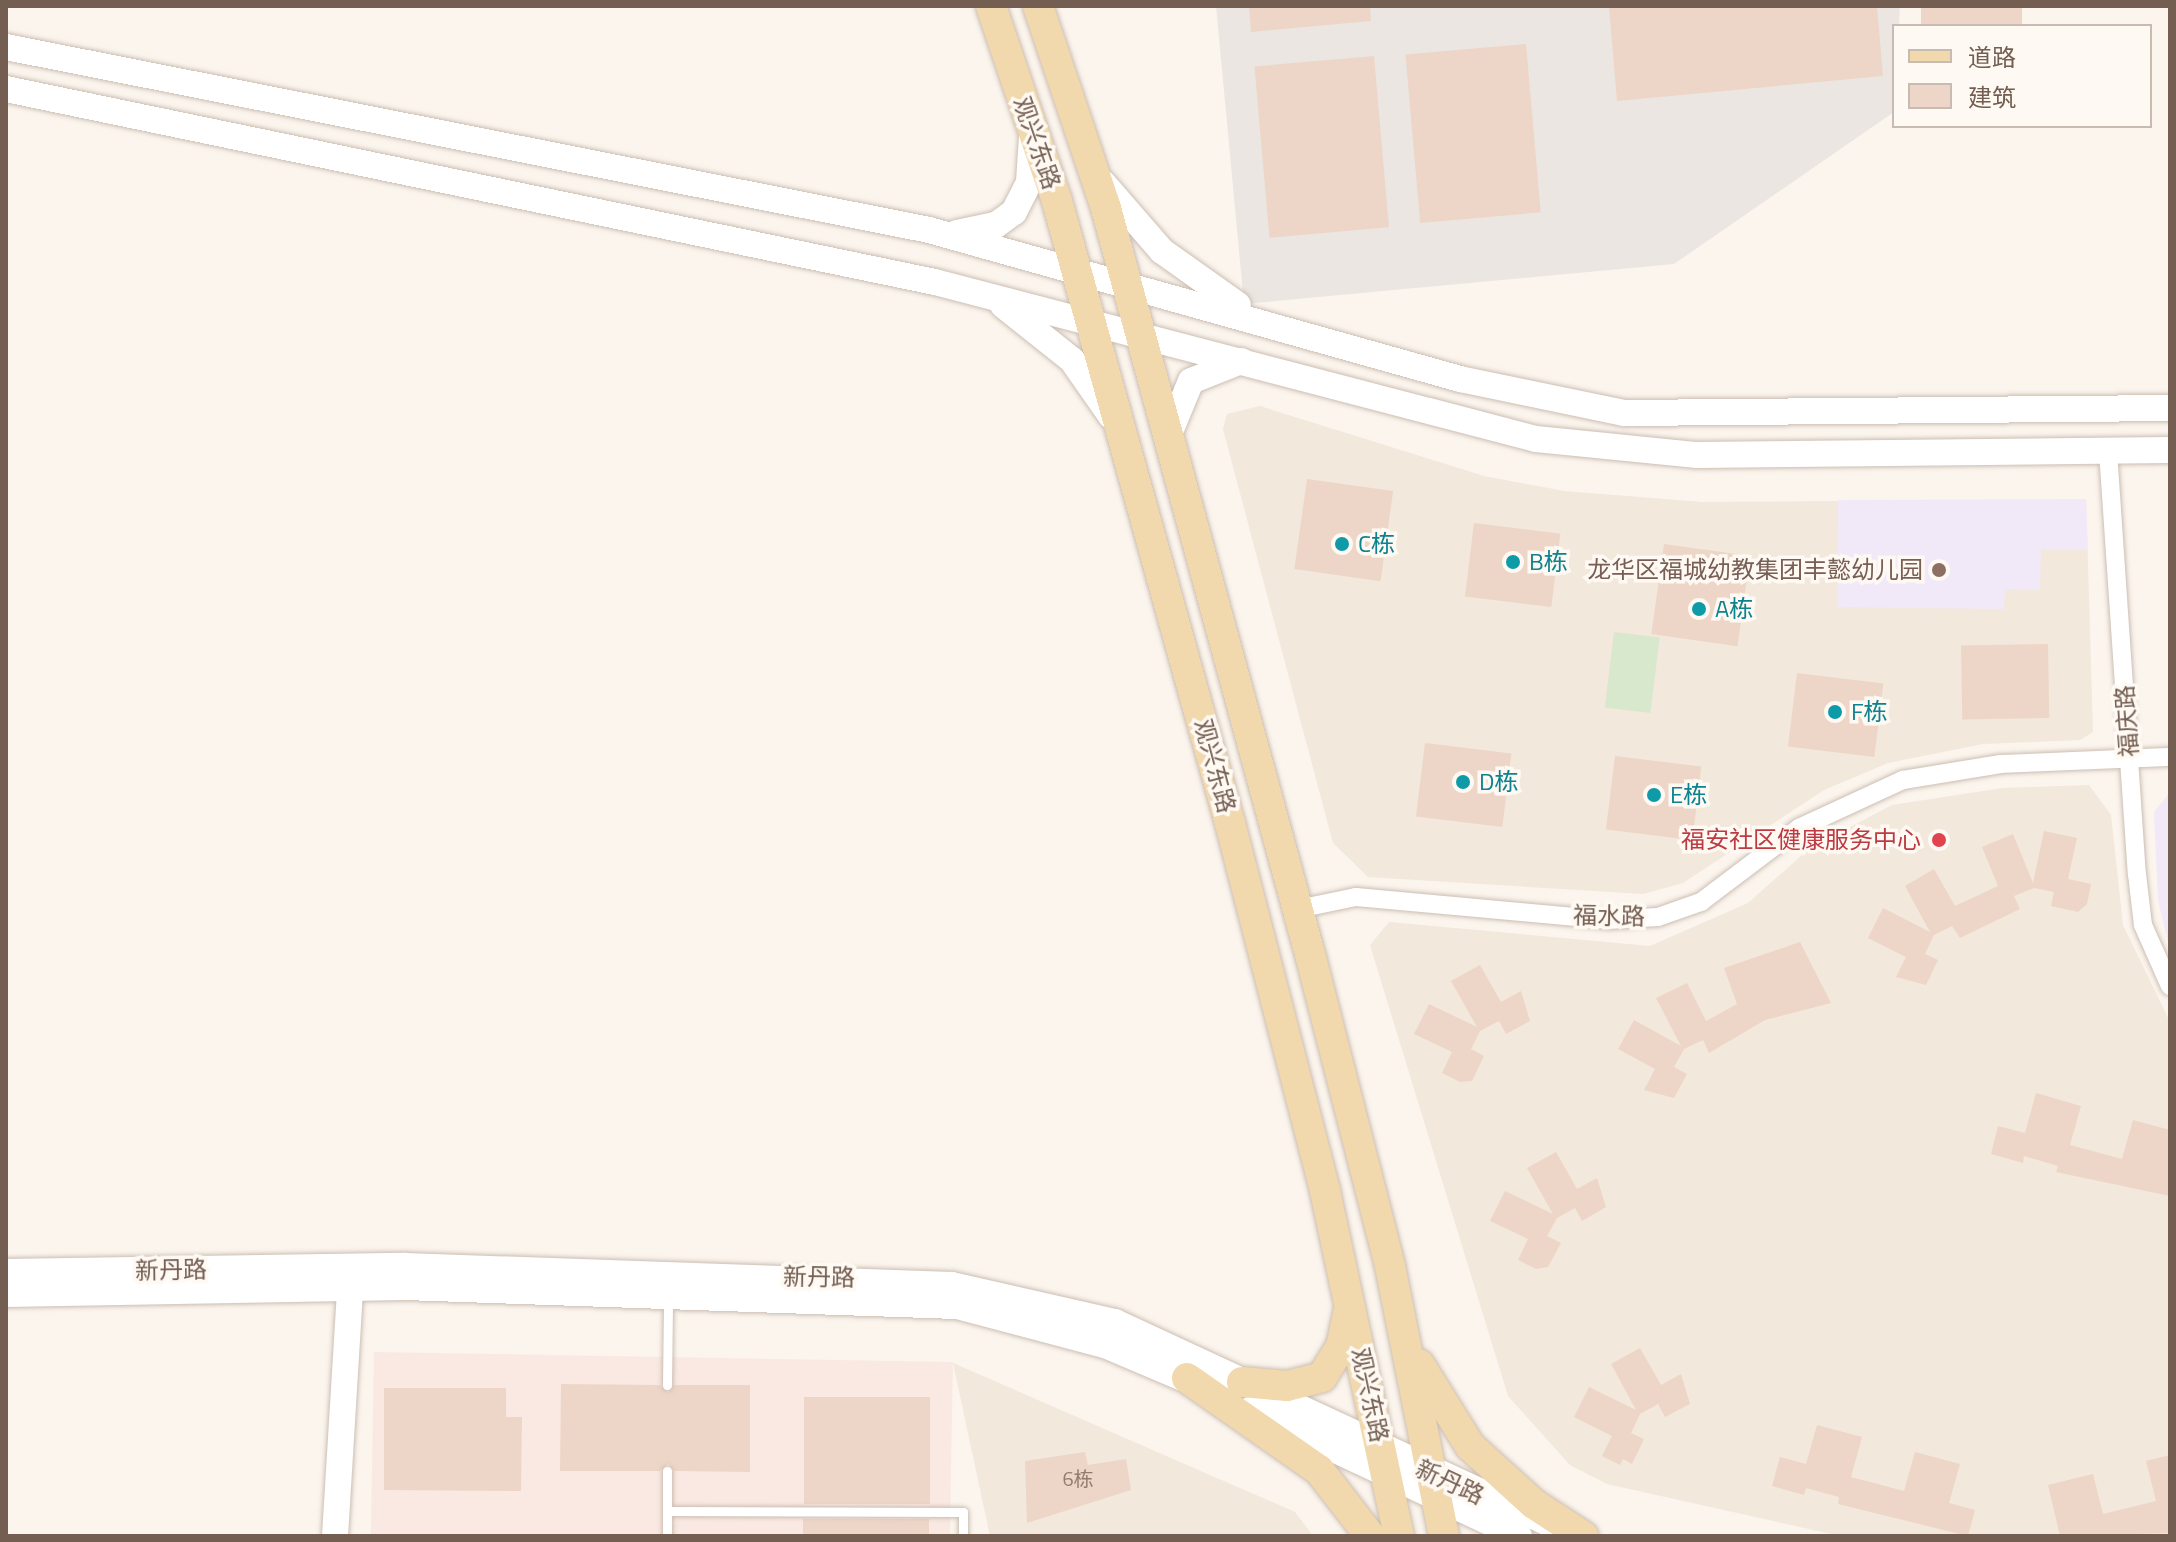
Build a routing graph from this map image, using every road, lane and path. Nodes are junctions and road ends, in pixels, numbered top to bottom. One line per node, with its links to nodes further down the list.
1 (991, 6): 5 (main road, 观兴东路)
2 (1038, 6): 6 (main road, 观兴东路)
3 (6, 47): 7 (street)
4 (6, 89): 10 (street)
5 (1032, 126): 7 (street); 8 (main road, 观兴东路)
6 (1091, 163): 9 (main road, 观兴东路); 12 (street)
7 (929, 230): 8 (street)
8 (1076, 269): 9 (street); 11 (main road, 观兴东路)
9 (1126, 285): 12 (street); 13 (main road, 观兴东路)
10 (982, 293): 11 (street); 17 (street)
11 (1091, 319): 13 (street); 17 (main road, 观兴东路)
12 (1278, 324): 15 (street)
13 (1140, 333): 14 (street); 16 (main road, 观兴东路)
14 (1244, 361): 16 (street); 19 (street)
15 (2170, 408)
16 (1169, 434): 22 (main road, 观兴东路)
17 (1125, 439): 28 (main road, 观兴东路)
18 (2170, 450): 19 (street)
19 (2108, 451): 21 (street, 福庆路)
20 (2170, 757): 21 (street, 福水路)
21 (2130, 759): 22 (street, 福水路); 23 (street, 福庆路)
22 (1298, 909): 29 (main road, 观兴东路)
23 (2170, 986)
24 (6, 1272): 25 (street, 新丹路)
25 (350, 1278): 26 (street, 新丹路); 27 (street, 新丹路); 31 (street, 新丹路); 37 (street)
26 (6, 1294)
27 (668, 1294): 30 (street, 新丹路); 32 (lane)
28 (1350, 1300): 31 (main road); 33 (main road, 观兴东路)
29 (1404, 1332): 35 (main road, 观兴东路); 44 (main road)
30 (1187, 1378): 33 (street, 新丹路); 40 (main road)
31 (1242, 1382): 33 (street, 新丹路)
32 (667, 1385)
33 (1385, 1464): 35 (street, 新丹路); 41 (main road, 观兴东路)
34 (667, 1471): 36 (lane)
35 (1434, 1487): 42 (main road, 观兴东路); 43 (street, 新丹路); 44 (street, 新丹路)
36 (667, 1511): 38 (lane); 39 (lane)
37 (335, 1536)
38 (667, 1536)
39 (963, 1536)
40 (1370, 1536)
41 (1399, 1536)
42 (1444, 1536)
43 (1519, 1536)
44 (1582, 1536)

